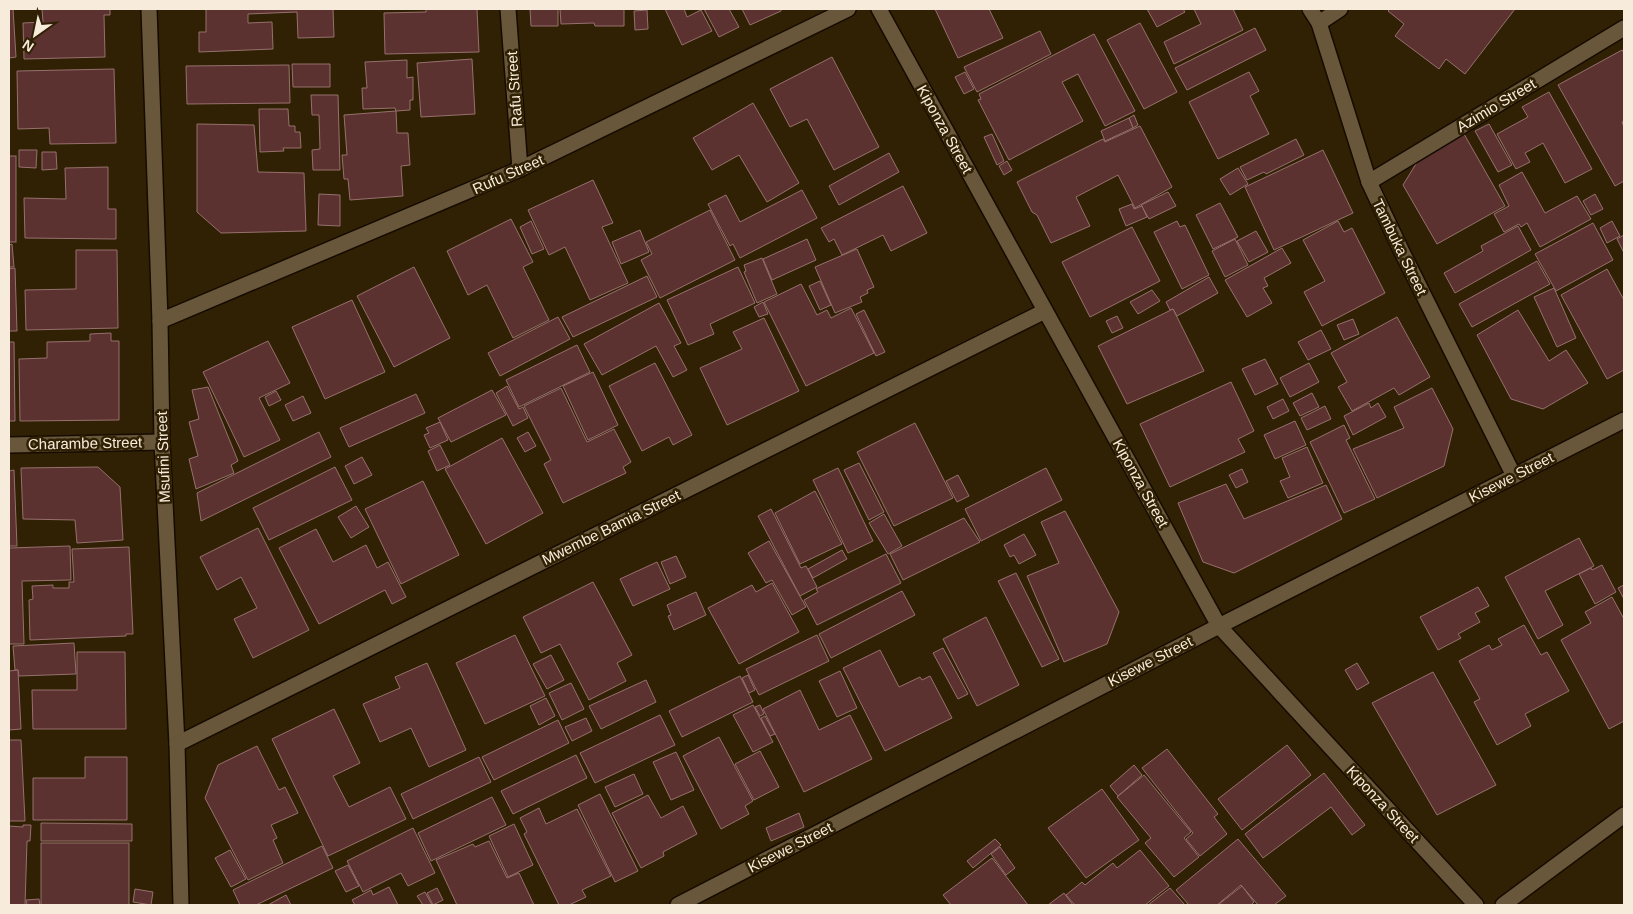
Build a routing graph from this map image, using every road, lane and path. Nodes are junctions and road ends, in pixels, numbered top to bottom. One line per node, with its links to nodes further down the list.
1 (148, 9): 12 (street, Msufini Street)
2 (508, 9): 9 (street, Rafu Street)
3 (848, 9): 9 (street, Rufu Street)
4 (878, 9): 11 (street, Kiponza Street)
5 (1310, 9): 7 (street, Tambuka Street)
6 (1340, 9): 7 (street)
7 (1319, 23): 10 (street, Tambuka Street)
8 (1624, 28): 10 (street, Azimio Street)
9 (520, 169): 12 (street, Rufu Street)
10 (1369, 182): 16 (street, Tambuka Street)
11 (1046, 311): 17 (street, Kiponza Street); 18 (street, Mwembe Bamia Street)
12 (160, 321): 14 (street, Msufini Street)
13 (1624, 420): 16 (street, Kisewe Street)
14 (162, 442): 15 (street, Charambe Street); 18 (street, Msufini Street)
15 (9, 444)
16 (1514, 476): 17 (street, Kisewe Street)
17 (1219, 626): 21 (street, Kisewe Street); 22 (street, Kiponza Street)
18 (177, 744): 20 (street, Msufini Street)
19 (1624, 815): 23 (street)
20 (181, 905)
21 (678, 905)
22 (1476, 905)
23 (1503, 905)

